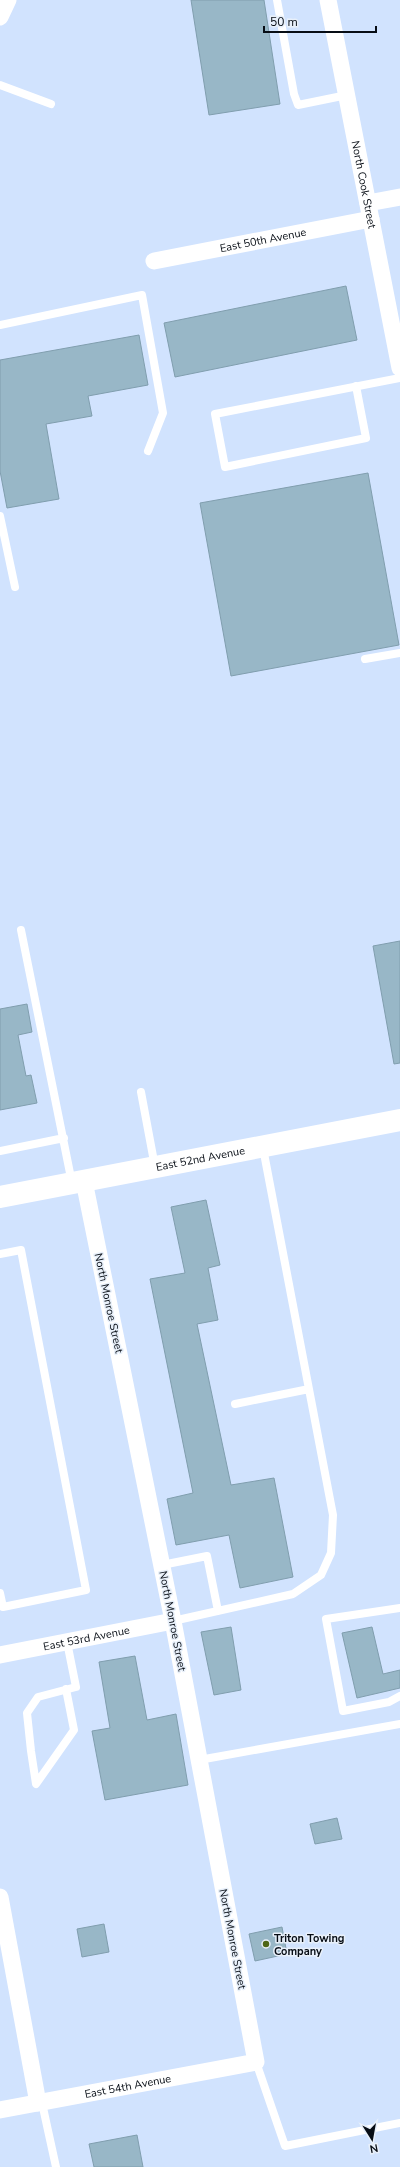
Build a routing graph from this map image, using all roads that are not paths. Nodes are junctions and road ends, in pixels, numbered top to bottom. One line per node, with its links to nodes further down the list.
1 (8, 0): 4 (street)
2 (278, 0): 6 (lane)
3 (328, 0): 6 (street, North Cook Street)
4 (0, 17)
5 (0, 85): 7 (lane)
6 (347, 95): 9 (street, North Cook Street)
7 (51, 104)
8 (400, 197): 9 (street, East 50th Avenue)
9 (370, 211): 10 (street, East 50th Avenue); 12 (street, North Cook Street)
10 (154, 261)
11 (0, 325): 15 (lane)
12 (400, 368)
13 (400, 378): 14 (lane)
14 (356, 386): 14 (lane)
15 (148, 451)
16 (0, 516): 17 (lane)
17 (15, 586)
18 (400, 653): 19 (lane)
19 (365, 659)
20 (21, 930): 23 (lane)
21 (141, 1092): 26 (lane)
22 (400, 1120): 24 (street, East 52nd Avenue)
23 (64, 1138): 25 (lane); 27 (lane)
24 (263, 1147): 26 (street, East 52nd Avenue); 30 (lane)
25 (0, 1151)
26 (155, 1167): 27 (street, East 52nd Avenue)
27 (78, 1182): 28 (street, East 52nd Avenue); 32 (street, North Monroe Street)
28 (0, 1197)
29 (0, 1254): 33 (lane)
30 (309, 1388): 31 (lane); 35 (lane)
31 (235, 1404)
32 (162, 1565): 35 (lane); 36 (street, North Monroe Street)
33 (0, 1593)
34 (400, 1608): 40 (lane)
35 (218, 1611): 36 (lane)
36 (173, 1621): 37 (street, East 53rd Avenue); 42 (street, North Monroe Street)
37 (67, 1642): 38 (street, East 53rd Avenue); 39 (lane)
38 (0, 1655)
39 (66, 1689): 39 (lane)
40 (400, 1696)
41 (400, 1724): 42 (lane)
42 (199, 1760): 44 (street, North Monroe Street)
43 (0, 1897): 45 (street)
44 (256, 2062): 45 (street, East 54th Avenue); 47 (lane)
45 (40, 2103): 46 (street, East 54th Avenue); 48 (lane)
46 (0, 2110)
47 (400, 2123)
48 (56, 2167)

